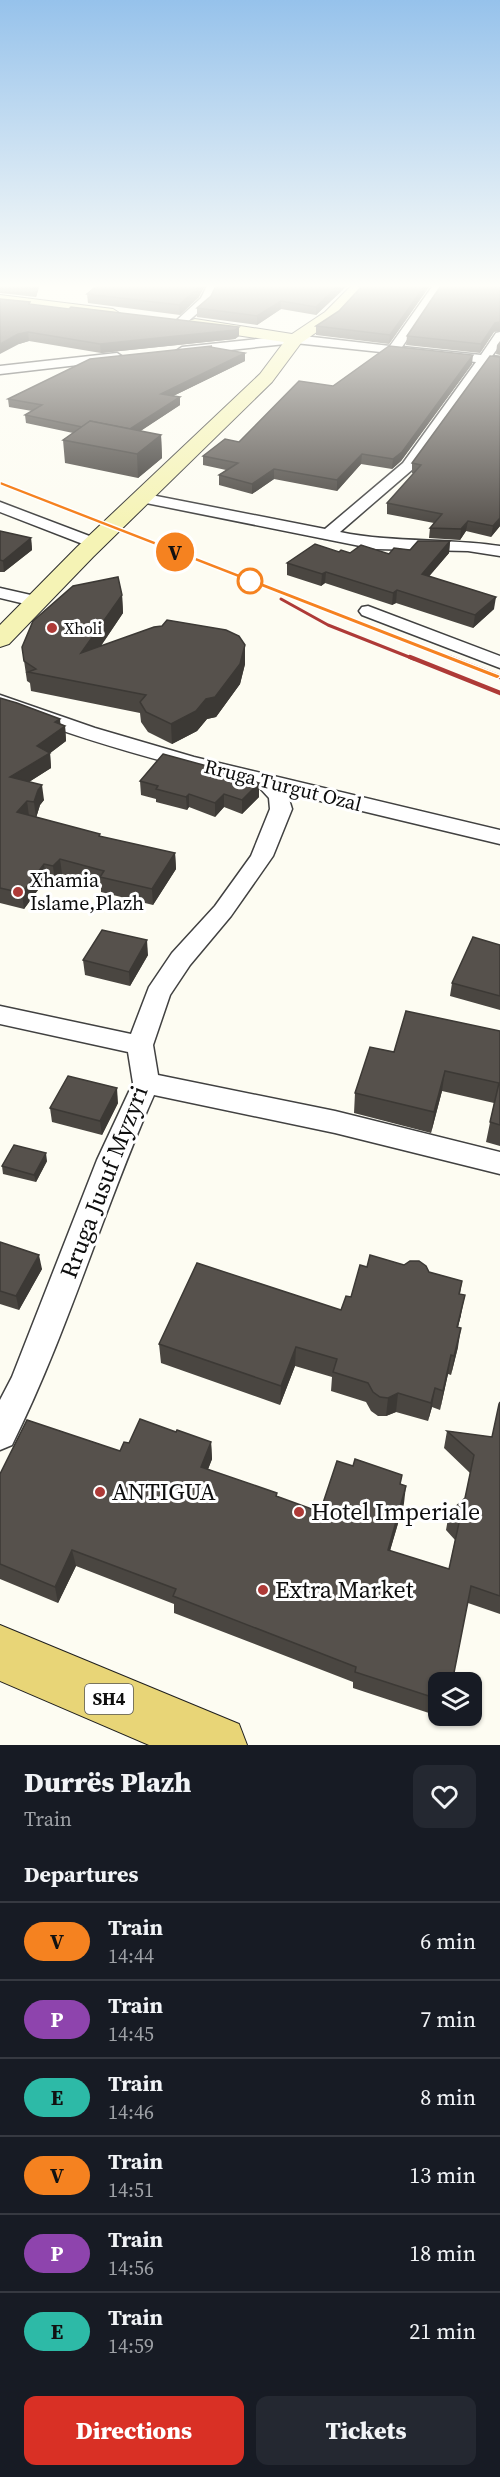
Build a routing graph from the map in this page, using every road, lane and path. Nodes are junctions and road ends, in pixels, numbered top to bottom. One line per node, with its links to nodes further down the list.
1 (42, 365): 4 (street)
2 (275, 365): 5 (street)
3 (489, 365): 7 (street)
4 (0, 370)
5 (141, 498): 7 (street); 8 (street)
6 (0, 507): 8 (street)
7 (329, 534): 9 (street)
8 (94, 543): 11 (street)
9 (500, 551)
10 (0, 593): 11 (street)
11 (38, 602): 13 (street)
12 (369, 611): 14 (street)
13 (0, 639)
14 (500, 662)
15 (0, 701): 16 (street, Rruga Turgut Ozal)
16 (267, 784): 17 (street, Rruga Turgut Ozal); 19 (street, Rruga Jusuf Myzyri)
17 (500, 837)
18 (0, 1014): 19 (street)
19 (140, 1045): 20 (street, Rruga Jusuf Myzyri)
20 (146, 1083): 21 (street); 22 (street, Rruga Jusuf Myzyri)
21 (500, 1163)
22 (0, 1434)
23 (0, 1653): 24 (main road, SH4)
24 (218, 1745)

